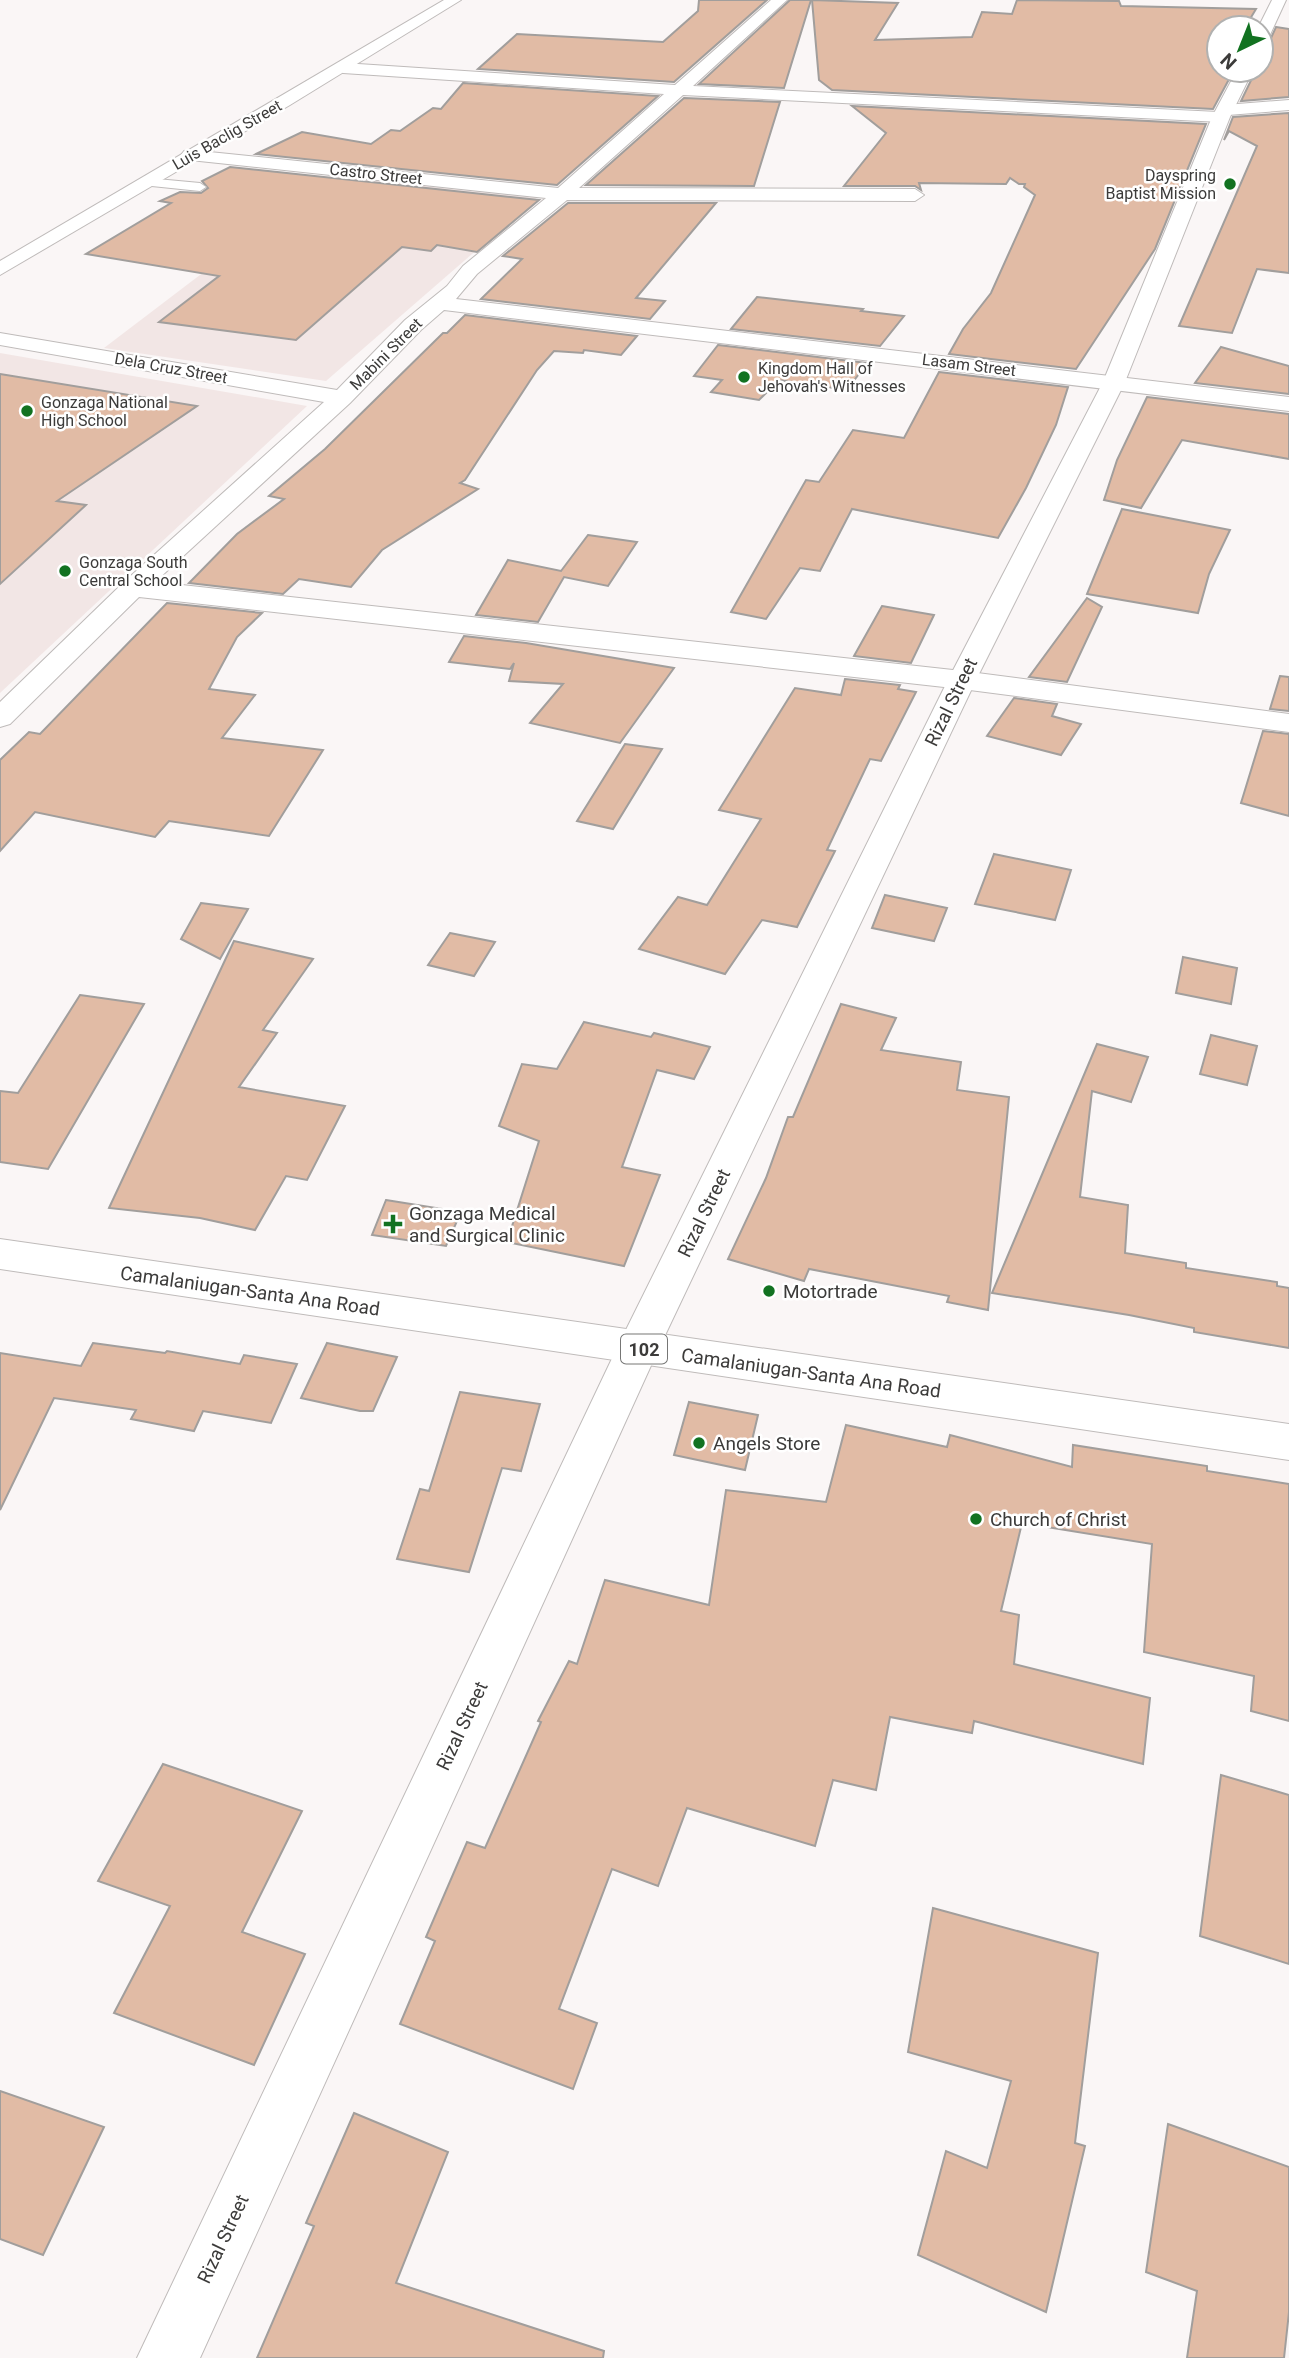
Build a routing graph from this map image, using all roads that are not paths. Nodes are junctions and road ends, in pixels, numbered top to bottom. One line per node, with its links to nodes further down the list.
1 (454, 0): 3 (street, Luis Baclig Street)
2 (780, 0): 5 (street, Mabini Street)
3 (343, 68): 5 (street); 8 (street, Luis Baclig Street)
4 (1238, 84): 7 (street, Rizal Street)
5 (679, 90): 7 (street); 11 (street, Mabini Street)
6 (1289, 105): 7 (street)
7 (1223, 113): 16 (street, Rizal Street)
8 (190, 155): 9 (street, Luis Baclig Street); 11 (street, Castro Street)
9 (146, 182): 10 (lane); 13 (street, Luis Baclig Street)
10 (200, 187)
11 (562, 194): 12 (street, Castro Street); 14 (street, Mabini Street)
12 (915, 195)
13 (0, 270)
14 (441, 303): 16 (street, Lasam Street); 17 (street, Mabini Street)
15 (0, 339): 17 (street, Dela Cruz Street)
16 (1114, 382): 18 (street, Lasam Street); 20 (street, Rizal Street)
17 (342, 398): 19 (street, Mabini Street)
18 (1289, 404)
19 (134, 588): 20 (street); 21 (street, Mabini Street)
20 (962, 680): 22 (street); 24 (street, Rizal Street)
21 (0, 718)
22 (1289, 723)
23 (0, 1254): 24 (street, Camalaniugan-Santa Ana Road / 102)
24 (638, 1348): 25 (street, Camalaniugan-Santa Ana Road / 102); 26 (street, Rizal Street)
25 (1289, 1442)
26 (168, 2358)

